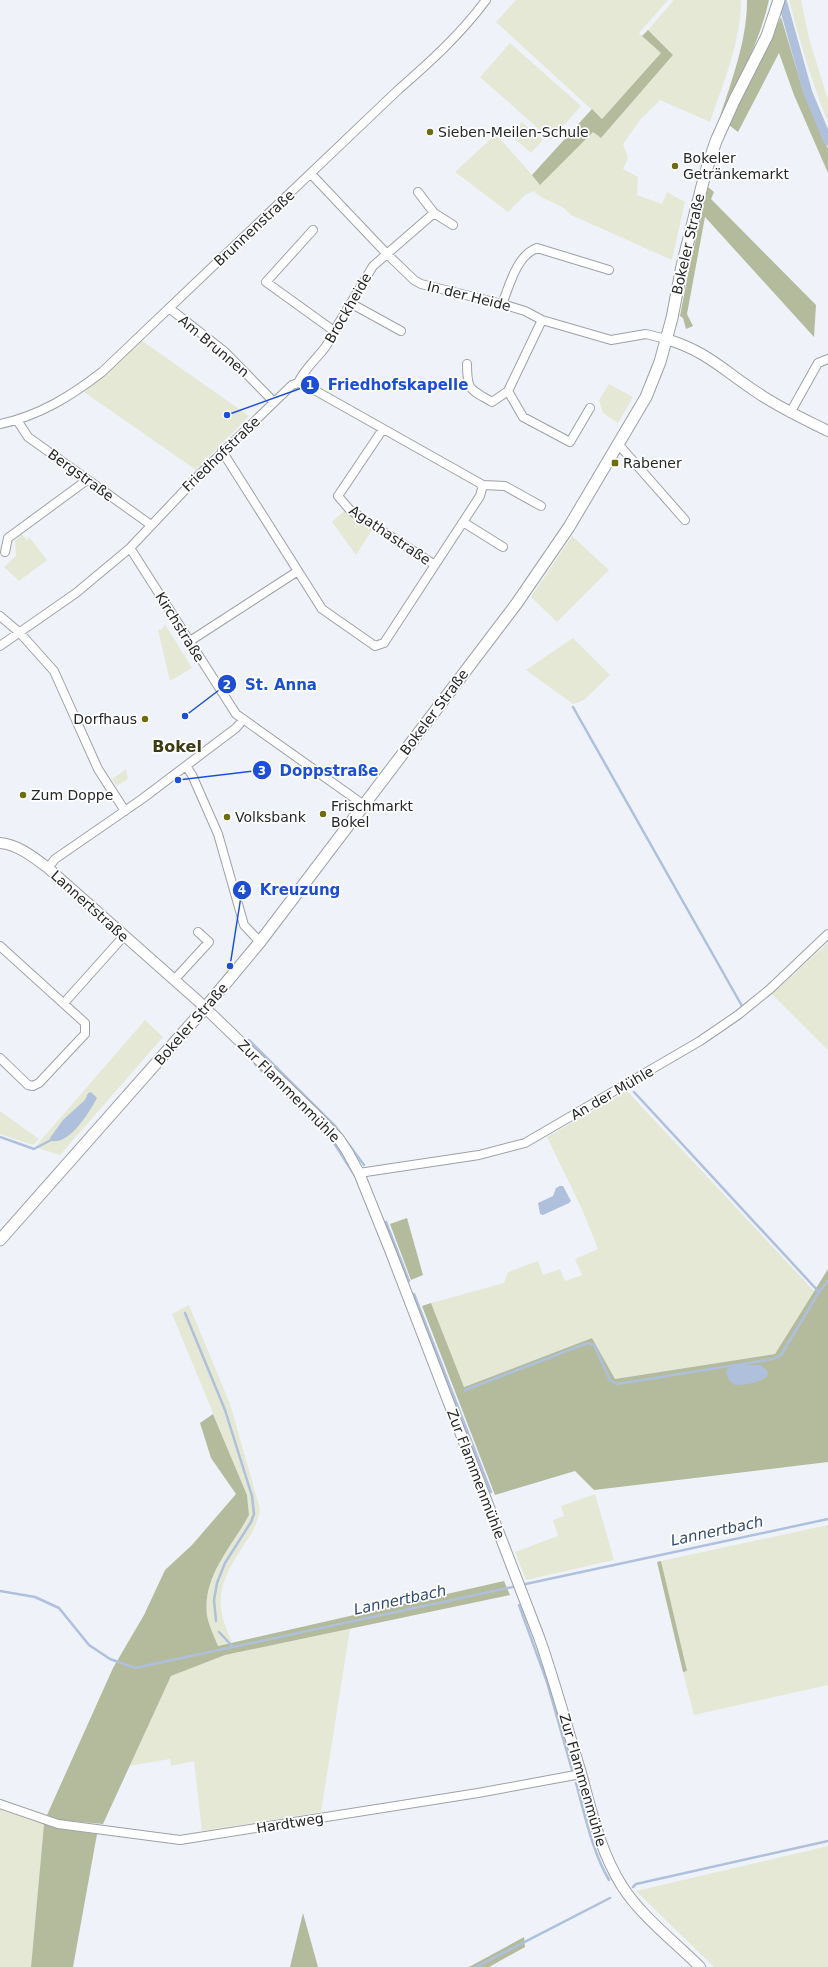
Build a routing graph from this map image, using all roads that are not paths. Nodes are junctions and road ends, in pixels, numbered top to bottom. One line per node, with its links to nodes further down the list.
1 (486, 0): 3 (street, Brunnenstraße)
2 (779, 0): 16 (main road, Bokeler Straße)
3 (311, 174): 8 (street, In der Heide); 12 (street, Brunnenstraße)
4 (418, 192): 5 (street)
5 (434, 213): 6 (street); 8 (street, Brockheide)
6 (453, 225)
7 (313, 230): 14 (street)
8 (386, 253): 10 (street, Brockheide); 11 (street, In der Heide)
9 (609, 270): 11 (street)
10 (352, 304): 14 (street, Brockheide); 15 (street)
11 (502, 304): 13 (street, In der Heide)
12 (169, 308): 21 (street, Am Brunnen); 24 (street, Brunnenstraße)
13 (542, 320): 16 (street, In der Heide); 20 (street)
14 (334, 331): 19 (street, Brockheide)
15 (401, 331)
16 (666, 339): 23 (street); 28 (main road, Bokeler Straße)
17 (828, 359): 23 (street)
18 (467, 364): 20 (street)
19 (298, 383): 21 (street, Friedhofstraße); 26 (street)
20 (508, 391): 22 (street)
21 (274, 402): 29 (street, Friedhofstraße)
22 (590, 408)
23 (790, 413): 27 (street)
24 (17, 420): 25 (street, Brunnenstraße); 30 (street, Bergstraße)
25 (0, 424)
26 (383, 429): 31 (street); 39 (street, Agathastraße)
27 (828, 431)
28 (619, 445): 33 (street); 47 (main road, Bokeler Straße)
29 (222, 451): 35 (street, Friedhofstraße); 40 (street, Agathastraße)
30 (87, 480): 35 (street, Bergstraße); 38 (street)
31 (483, 485): 32 (street); 34 (street)
32 (541, 506)
33 (685, 520)
34 (463, 522): 36 (street); 39 (street)
35 (151, 525): 37 (street, Friedhofstraße)
36 (503, 547)
37 (130, 548): 42 (street, Friedhofstraße); 43 (street, Kirchstraße)
38 (5, 552)
39 (435, 566): 40 (street, Agathastraße)
40 (298, 571): 43 (street)
41 (0, 616): 42 (street)
42 (20, 633): 44 (street, Friedhofstraße); 48 (street)
43 (190, 641): 45 (street, Kirchstraße)
44 (0, 646)
45 (242, 721): 46 (street); 47 (street, Kirchstraße)
46 (186, 766): 48 (street); 54 (street)
47 (364, 805): 54 (main road, Bokeler Straße)
48 (125, 811): 50 (street)
49 (0, 843): 50 (street, Lannertstraße)
50 (48, 868): 53 (street, Lannertstraße)
51 (198, 932): 56 (street)
52 (828, 934): 60 (street, An der Mühle)
53 (124, 936): 56 (street, Lannertstraße); 57 (street)
54 (260, 942): 58 (main road, Bokeler Straße)
55 (0, 946): 57 (street)
56 (174, 980): 58 (street, Lannertstraße)
57 (64, 1004): 59 (street)
58 (205, 1008): 60 (street, Zur Flammenmühle); 61 (main road, Bokeler Straße)
59 (0, 1058)
60 (359, 1172): 62 (street, Zur Flammenmühle)
61 (0, 1240)
62 (581, 1774): 63 (street, Hardtweg); 64 (street, Zur Flammenmühle)
63 (0, 1804)
64 (700, 1967)

